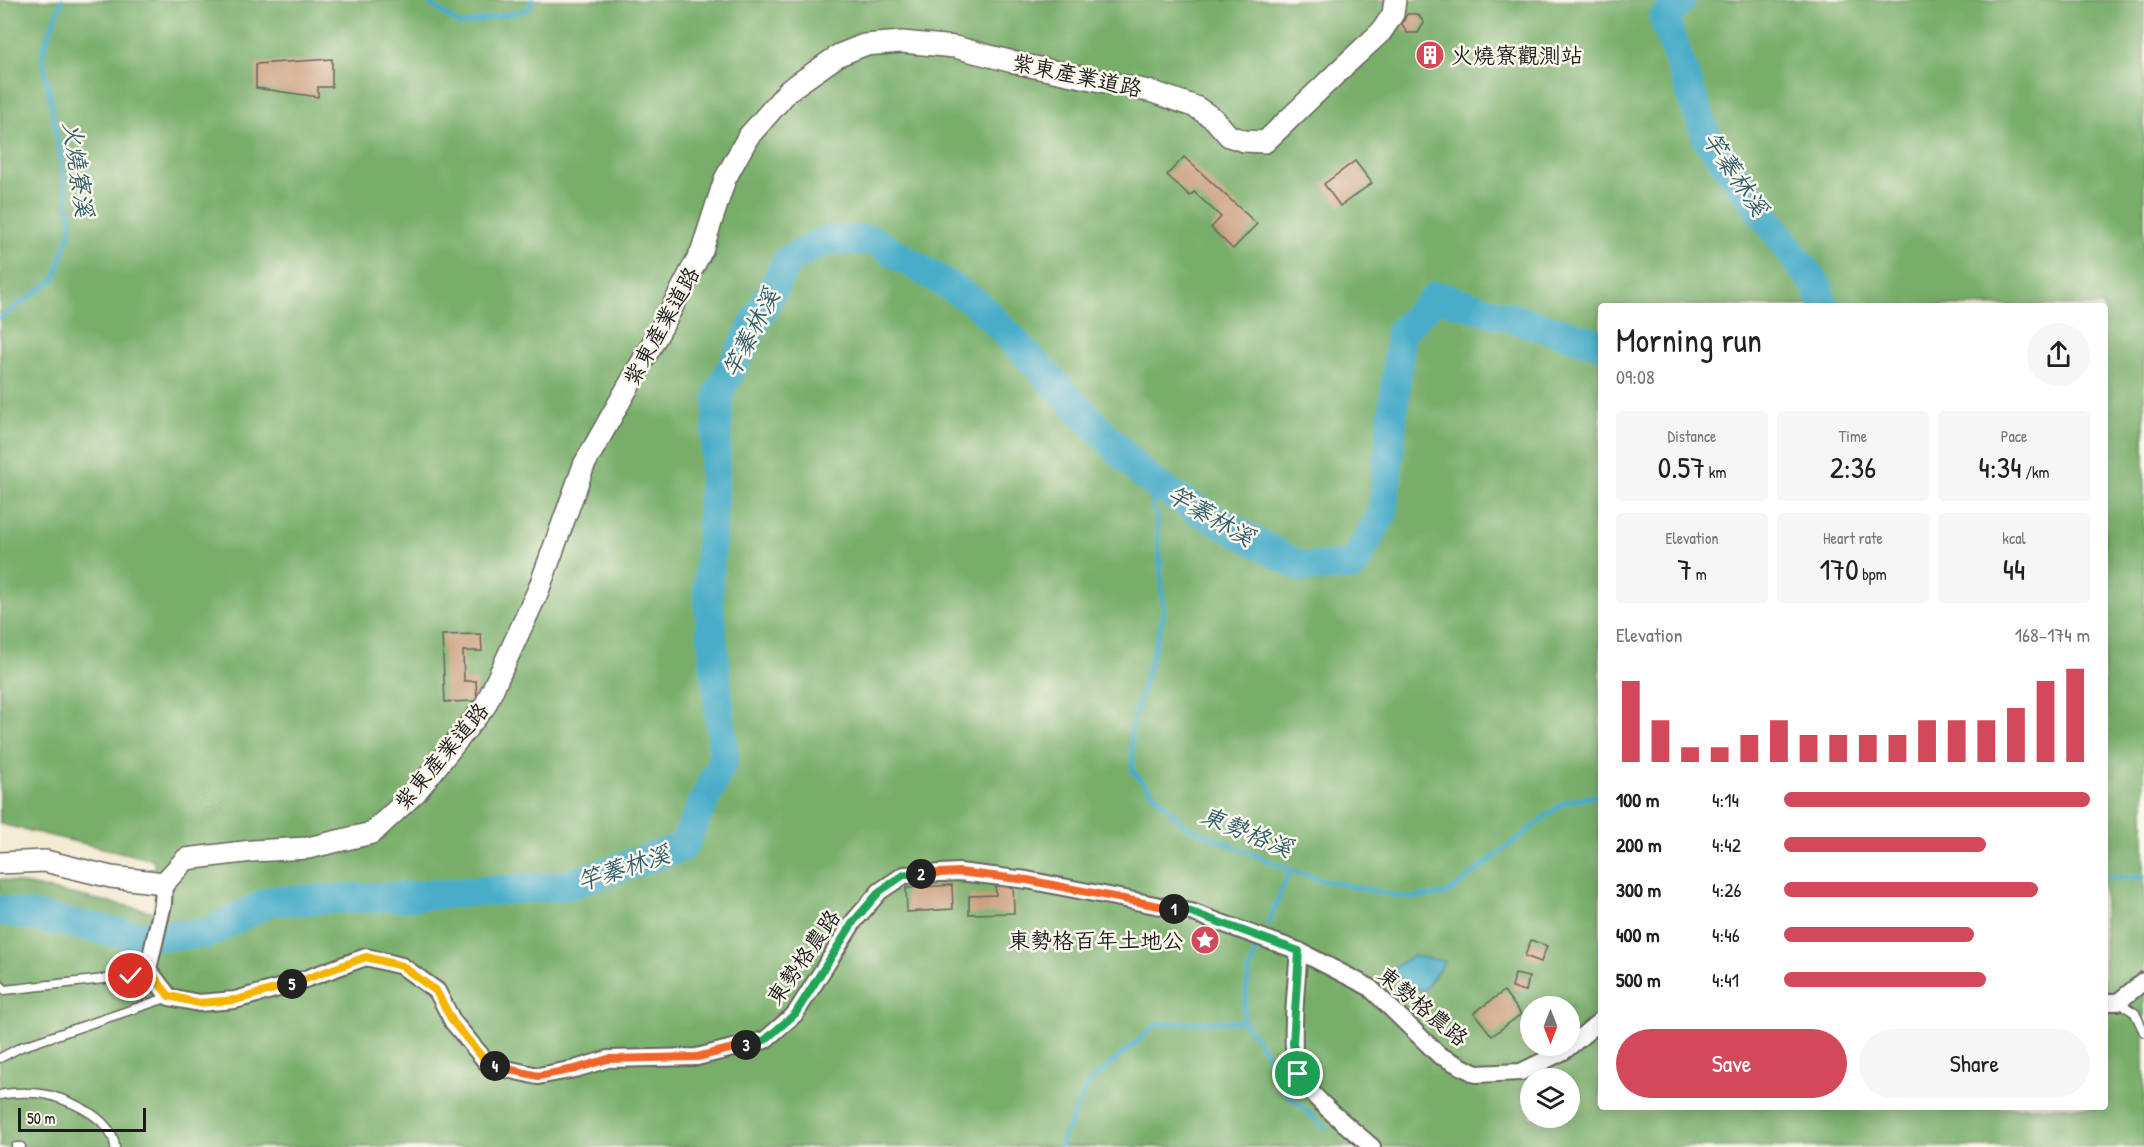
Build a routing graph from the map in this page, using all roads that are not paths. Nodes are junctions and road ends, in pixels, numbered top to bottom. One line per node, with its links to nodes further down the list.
1 (1395, 0): 3 (street, 紫東產業道路)
2 (0, 864): 3 (street)
3 (164, 883): 5 (street)
4 (1299, 951): 8 (street, 東勢格農路); 10 (street, 東勢格農路); 17 (street)
5 (148, 969): 7 (lane); 8 (street)
6 (2144, 981): 9 (street)
7 (0, 986)
8 (169, 996): 12 (lane)
9 (2111, 1002): 11 (lane)
10 (1598, 1023)
11 (2144, 1032)
12 (0, 1058)
13 (0, 1095): 16 (lane)
14 (16, 1147): 15 (lane)
15 (21, 1147)
16 (115, 1147)
17 (1372, 1147)

